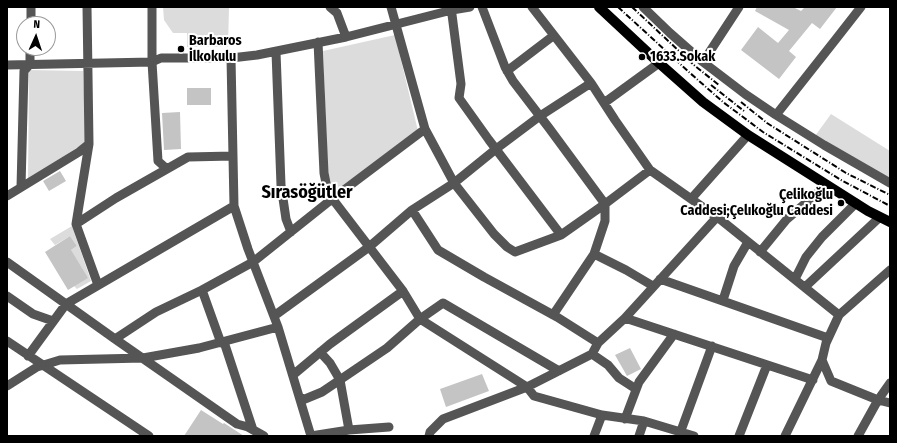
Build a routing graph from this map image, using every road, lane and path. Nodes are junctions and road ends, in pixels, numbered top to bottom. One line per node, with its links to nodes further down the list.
1 (87, 7): 24 (street)
2 (152, 7): 20 (street)
3 (330, 7): 15 (street)
4 (391, 7): 13 (street)
5 (470, 7): 12 (street)
6 (482, 7): 26 (street)
7 (532, 7): 14 (street)
8 (599, 7): 22 (main road)
9 (643, 7): 21 (street)
10 (739, 7): 21 (street)
11 (861, 7): 29 (street)
12 (454, 8): 13 (street); 34 (street)
13 (396, 24): 15 (street); 31 (street)
14 (553, 36): 26 (street); 27 (street)
15 (346, 37): 16 (street)
16 (318, 42): 17 (street); 43 (street)
17 (276, 52): 19 (street); 53 (street)
18 (30, 56): 23 (street)
19 (231, 58): 20 (street); 35 (street)
20 (152, 62): 24 (street); 36 (street)
21 (703, 62): 29 (street)
22 (659, 63): 28 (street); 32 (main road)
23 (30, 64): 24 (street); 25 (street); 41 (street)
24 (88, 64): 33 (street)
25 (7, 65)
26 (507, 71): 30 (street)
27 (591, 83): 28 (street); 30 (street)
28 (604, 104): 37 (street)
29 (776, 115): 39 (street)
30 (540, 116): 34 (street); 46 (street)
31 (425, 129): 38 (street); 43 (street)
32 (748, 135): 40 (main road); 44 (street)
33 (90, 144): 41 (street); 52 (street)
34 (496, 149): 38 (street); 54 (street)
35 (233, 156): 36 (street); 47 (street)
36 (167, 169): 52 (street)
37 (650, 170): 44 (street); 46 (street)
38 (454, 183): 48 (street); 54 (street)
39 (890, 184)
40 (827, 185): 45 (main road); 57 (street)
41 (21, 187): 42 (street)
42 (7, 196)
43 (332, 199): 53 (street); 56 (street)
44 (691, 199): 49 (street)
45 (856, 203): 50 (main road); 63 (street)
46 (605, 204): 54 (street); 58 (street)
47 (234, 206): 60 (street); 64 (street)
48 (412, 210): 56 (street); 72 (street)
49 (717, 217): 55 (street); 62 (street)
50 (880, 217): 51 (main road); 66 (street)
51 (890, 222)
52 (76, 224): 64 (street)
53 (291, 232): 60 (street)
54 (561, 235)
55 (748, 242): 57 (street); 70 (street)
56 (369, 247): 68 (street); 74 (street)
57 (760, 252): 63 (street)
58 (594, 254): 65 (street); 72 (street)
59 (7, 262): 71 (street)
60 (253, 262): 67 (street); 74 (street)
61 (890, 270): 73 (street)
62 (660, 279): 65 (street); 70 (street)
63 (795, 279): 66 (street)
64 (98, 285): 71 (street)
65 (653, 286): 75 (street)
66 (805, 287): 73 (street)
67 (202, 290): 81 (street); 83 (street)
68 (403, 291): 76 (street); 86 (street)
69 (7, 296): 77 (street)
70 (723, 300): 80 (street)
71 (66, 304): 77 (street); 81 (street)
72 (554, 315): 84 (street)
73 (839, 315): 80 (street)
74 (274, 316): 78 (street)
75 (625, 318): 79 (street); 84 (street)
76 (420, 319): 93 (street); 95 (street); 99 (street)
77 (53, 320): 88 (street)
78 (278, 327): 83 (street); 94 (street)
79 (674, 334): 85 (street); 100 (street)
80 (828, 338): 90 (street)
81 (115, 339): 89 (street)
82 (7, 341): 88 (street)
83 (223, 343): 89 (street); 108 (street)
84 (598, 343): 87 (street)
85 (712, 346): 92 (street); 110 (street)
86 (320, 352): 94 (street); 95 (street)
87 (592, 354): 93 (street); 100 (street)
88 (28, 356): 91 (street)
89 (143, 358): 91 (street); 108 (street)
90 (822, 360): 96 (street); 102 (street)
91 (42, 365): 98 (street); 111 (street)
92 (768, 365): 96 (street); 118 (street)
93 (559, 371): 99 (street)
94 (292, 375): 101 (street)
95 (340, 380): 101 (street); 109 (street)
96 (813, 380): 119 (street)
97 (890, 383): 102 (street)
98 (7, 386)
99 (527, 387): 104 (street); 114 (street)
100 (636, 389): 105 (street)
101 (300, 398): 113 (street)
102 (878, 400): 103 (street); 120 (street)
103 (890, 403)
104 (602, 416): 105 (street); 115 (street)
105 (625, 419): 106 (street)
106 (644, 421): 110 (street); 116 (street)
107 (388, 427): 109 (street)
108 (253, 430): 112 (street)
109 (349, 430): 113 (street)
110 (679, 434): 117 (street)
111 (149, 436)
112 (264, 436)
113 (311, 436)
114 (429, 436)
115 (594, 436)
116 (639, 436)
117 (694, 436)
118 (740, 436)
119 (785, 436)
120 (858, 436)

